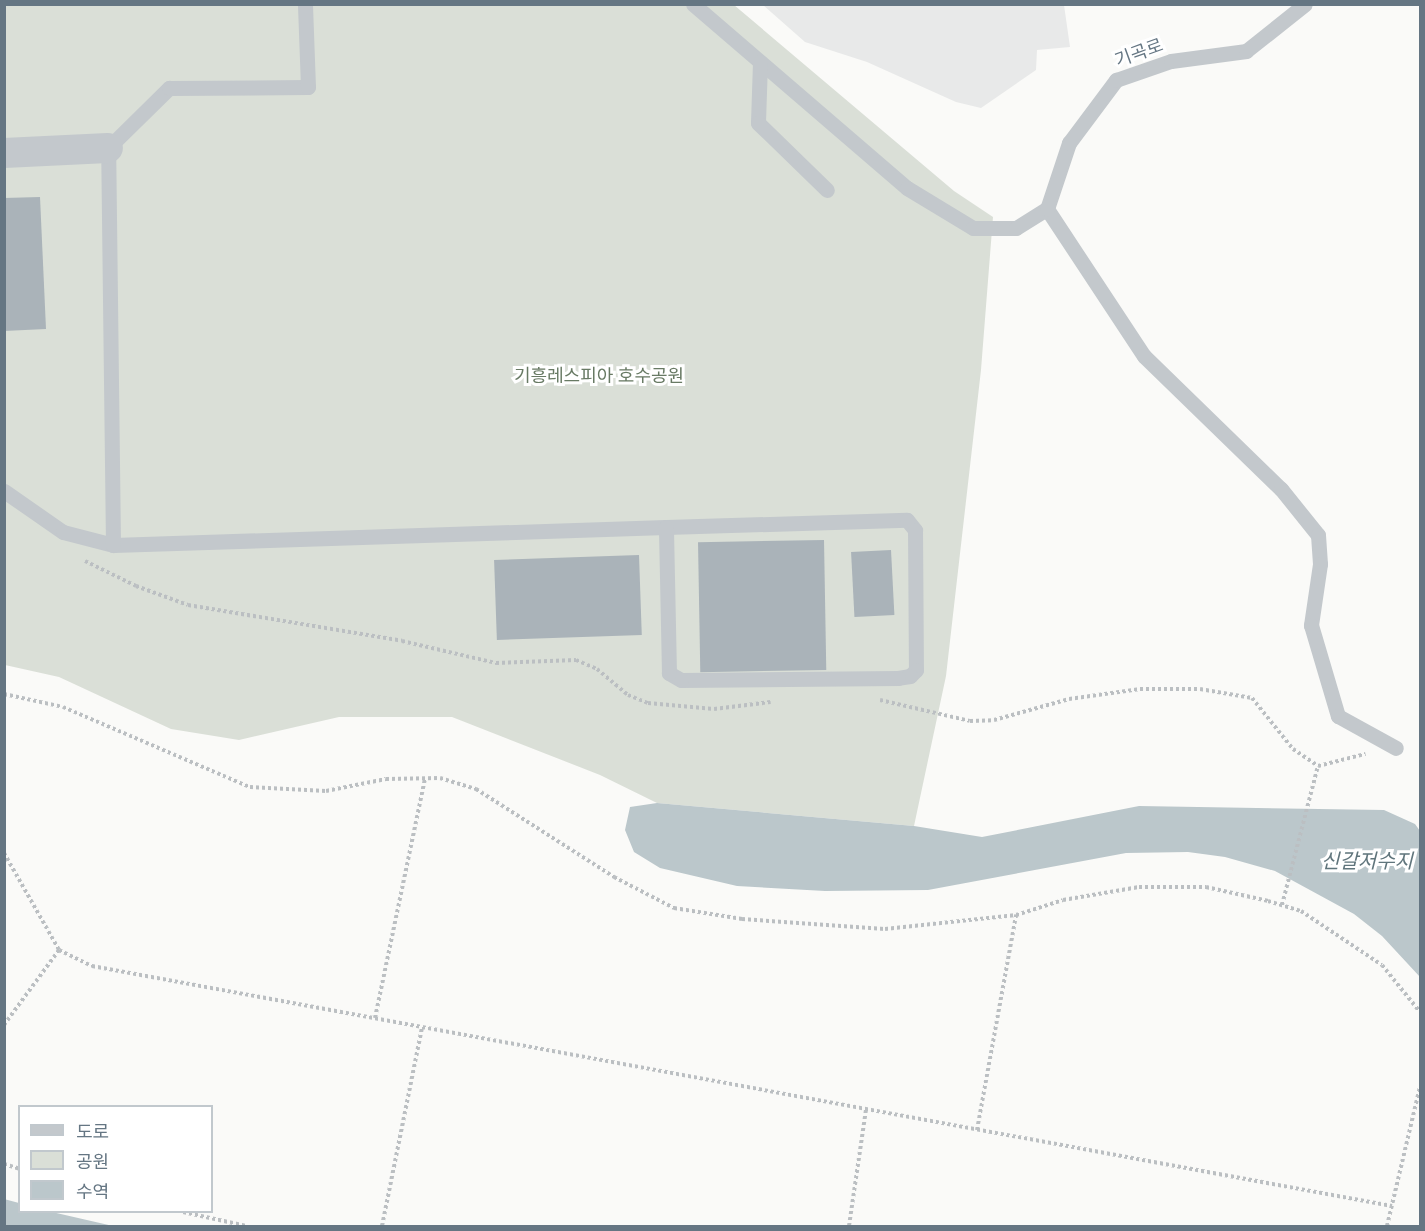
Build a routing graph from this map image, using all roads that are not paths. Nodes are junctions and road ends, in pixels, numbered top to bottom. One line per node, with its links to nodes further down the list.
1 (305, 4): 5 (lane)
2 (693, 4): 4 (lane)
3 (1305, 4): 8 (lane, 기곡로)
4 (760, 62): 7 (lane); 8 (lane)
5 (108, 148): 6 (street); 11 (lane)
6 (4, 153)
7 (827, 190)
8 (1047, 209): 12 (lane)
9 (4, 491): 11 (lane)
10 (666, 526): 10 (lane); 11 (lane)
11 (113, 545)
12 (1396, 748)

